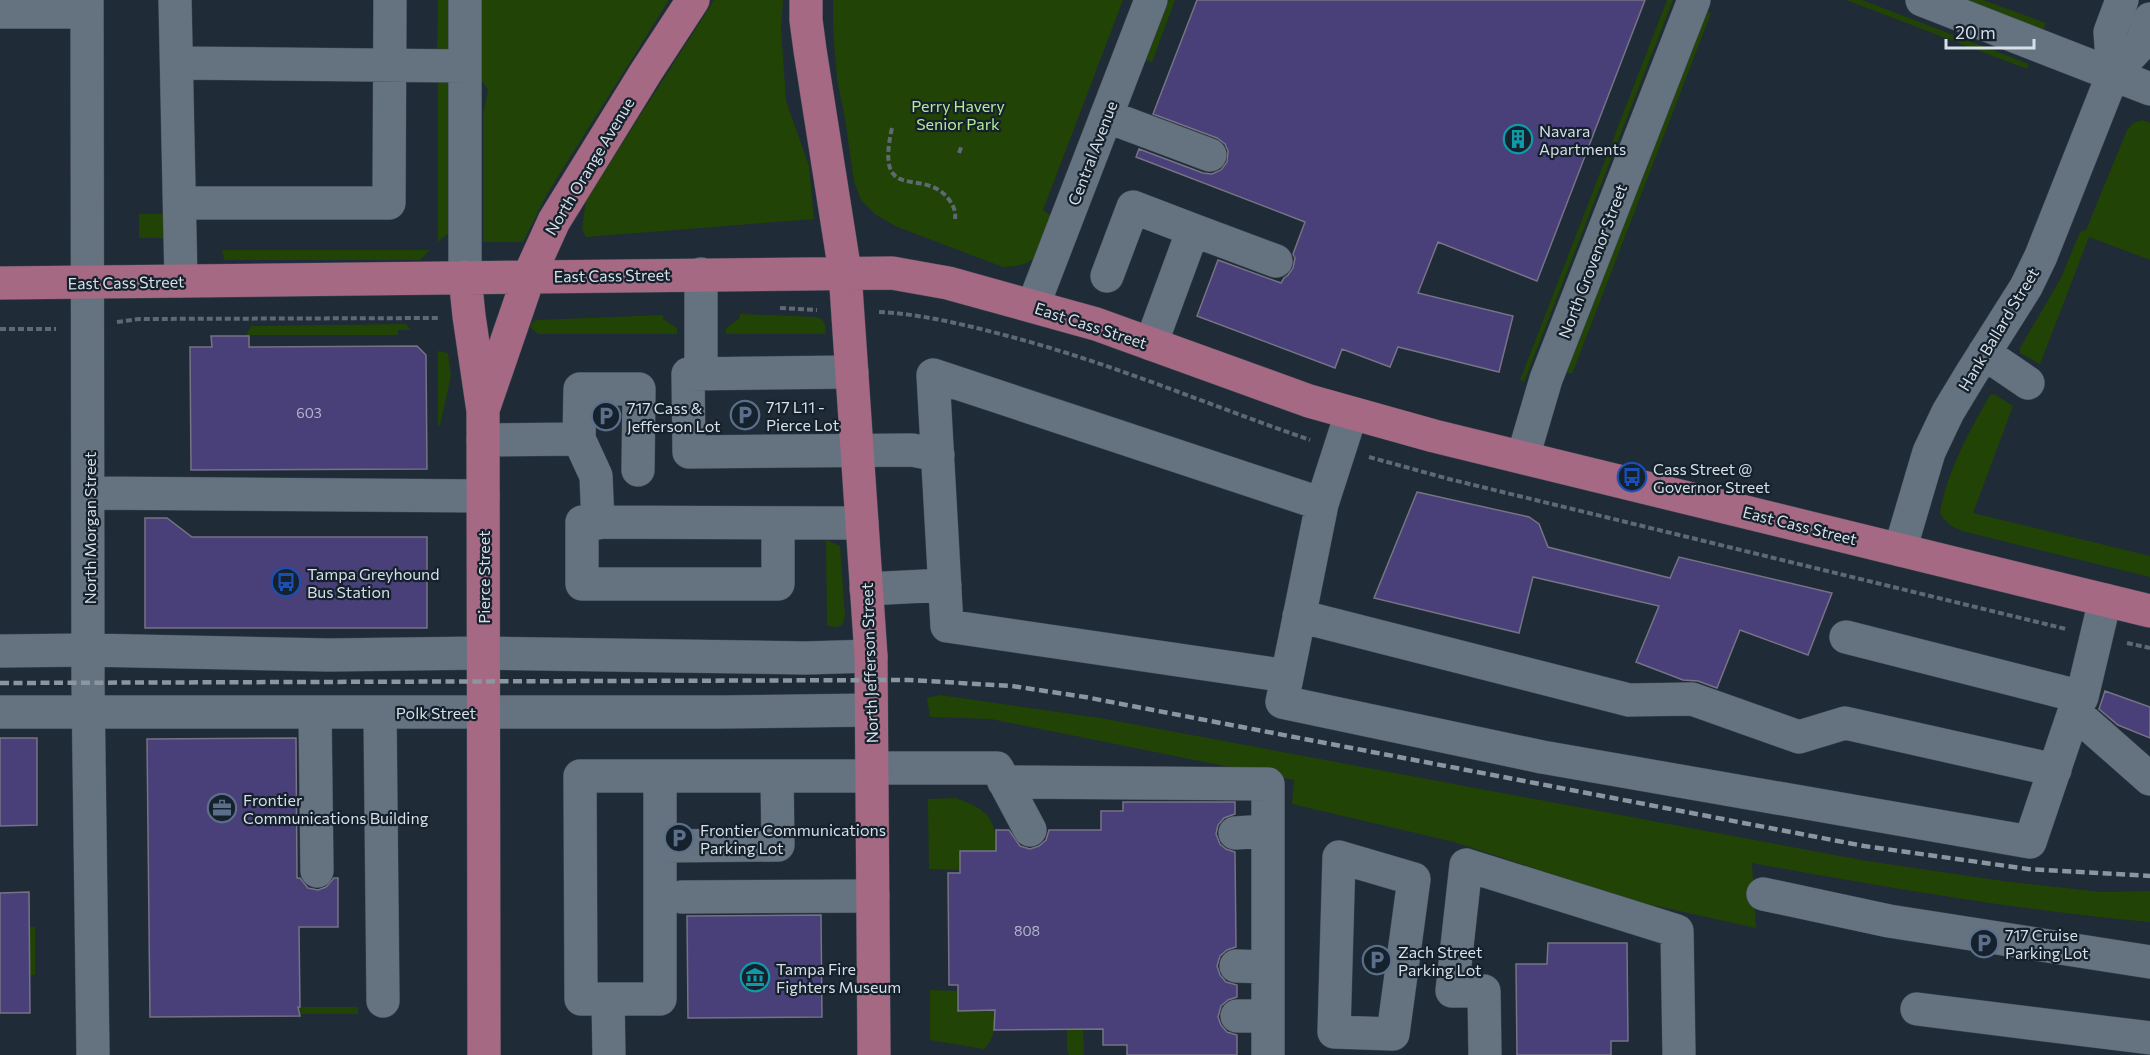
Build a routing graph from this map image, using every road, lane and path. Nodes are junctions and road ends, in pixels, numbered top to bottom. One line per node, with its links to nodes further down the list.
1 (175, 0): 13 (street)
2 (390, 0): 14 (street)
3 (465, 0): 15 (street, Pierce Street)
4 (693, 0): 29 (main road, North Orange Avenue)
5 (806, 0): 27 (main road)
6 (1151, 0): 18 (street, Central Avenue)
7 (1694, 0): 46 (street, North Grovenor Street)
8 (1922, 0): 16 (street)
9 (2122, 0): 16 (street, Hank Ballard Street)
10 (87, 6): 11 (street); 33 (street, North Morgan Street)
11 (0, 12)
12 (2150, 19): 16 (street, Hank Ballard Street)
13 (177, 63): 14 (street); 23 (street)
14 (390, 66): 15 (street); 23 (street)
15 (465, 66): 31 (street, Pierce Street)
16 (2113, 74): 17 (street); 37 (street, Hank Ballard Street)
17 (2150, 88)
18 (1106, 116): 22 (street); 35 (street, Central Avenue)
19 (892, 128): 24 (path)
20 (962, 145): 21 (path)
21 (959, 153)
22 (1210, 155)
23 (180, 202): 32 (street)
24 (955, 219)
25 (1194, 230): 26 (street); 30 (street); 36 (street)
26 (1276, 261)
27 (845, 272): 28 (main road, East Cass Street); 35 (main road, East Cass Street); 38 (main road, North Jefferson Street)
28 (701, 274): 29 (main road, East Cass Street); 39 (street)
29 (530, 276): 31 (main road, East Cass Street); 42 (main road, North Orange Avenue)
30 (1107, 276)
31 (465, 277): 32 (main road, East Cass Street); 42 (main road, Pierce Street)
32 (181, 281): 33 (main road, East Cass Street)
33 (88, 282): 34 (main road, East Cass Street); 48 (street, North Morgan Street)
34 (0, 283)
35 (1033, 306): 36 (main road, East Cass Street)
36 (1151, 344): 41 (main road, East Cass Street)
37 (1984, 353): 40 (street); 54 (street, Hank Ballard Street)
38 (852, 372): 39 (street); 44 (main road, North Jefferson Street)
39 (701, 374): 44 (street)
40 (2028, 383)
41 (1351, 414): 46 (main road, East Cass Street); 50 (street)
42 (483, 426): 43 (street); 49 (main road, Pierce Street)
43 (579, 439): 47 (street); 51 (street)
44 (857, 450): 45 (street); 53 (main road, North Jefferson Street)
45 (938, 455): 50 (street); 55 (street)
46 (1523, 457): 54 (main road, East Cass Street)
47 (638, 470)
48 (89, 493): 49 (street); 63 (street, North Morgan Street)
49 (483, 496): 65 (main road, Pierce Street)
50 (1322, 504): 59 (street)
51 (597, 523): 52 (street); 52 (street)
52 (778, 523): 53 (street)
53 (862, 523): 56 (main road, North Jefferson Street)
54 (1900, 550): 57 (main road, East Cass Street)
55 (945, 585): 56 (street); 67 (street)
56 (866, 589): 66 (main road, North Jefferson Street)
57 (2105, 600): 58 (main road, East Cass Street); 68 (street)
58 (2150, 611)
59 (1299, 616): 67 (street); 75 (street)
60 (1846, 637): 68 (street)
61 (2140, 646): 62 (path)
62 (2150, 648)
63 (88, 650): 64 (street); 65 (street); 71 (street, North Morgan Street)
64 (0, 651)
65 (483, 653): 66 (street); 74 (main road, Pierce Street)
66 (871, 656): 69 (main road, North Jefferson Street)
67 (1287, 676): 75 (street)
68 (2078, 704): 75 (street); 79 (street)
69 (871, 710): 74 (street, Polk Street); 76 (main road, North Jefferson Street)
70 (0, 711): 71 (street, Polk Street)
71 (89, 711): 72 (street, Polk Street); 95 (street, North Morgan Street)
72 (315, 712): 73 (street, Polk Street); 85 (street)
73 (380, 712): 74 (street, Polk Street); 91 (street)
74 (483, 712): 96 (main road, Pierce Street)
75 (2055, 770)
76 (872, 772): 78 (street); 80 (street); 87 (main road, North Jefferson Street)
77 (660, 776): 78 (street); 84 (street); 90 (street)
78 (777, 776): 84 (street)
79 (2150, 778)
80 (1004, 782): 81 (street); 82 (street)
81 (1030, 830)
82 (1268, 831): 83 (street); 99 (street)
83 (1235, 833)
84 (660, 846): 90 (street)
85 (317, 871)
86 (1763, 894): 89 (street)
87 (873, 896): 88 (street); 98 (main road, North Jefferson Street)
88 (682, 897)
89 (2150, 962)
90 (609, 999): 97 (street)
91 (383, 1001)
92 (1917, 1009): 93 (street)
93 (2150, 1038)
94 (1377, 1044): 94 (street)
95 (93, 1055)
96 (484, 1055)
97 (609, 1055)
98 (874, 1055)
99 (1268, 1055)
100 (1485, 1055): 101 (street)
101 (1679, 1055)

